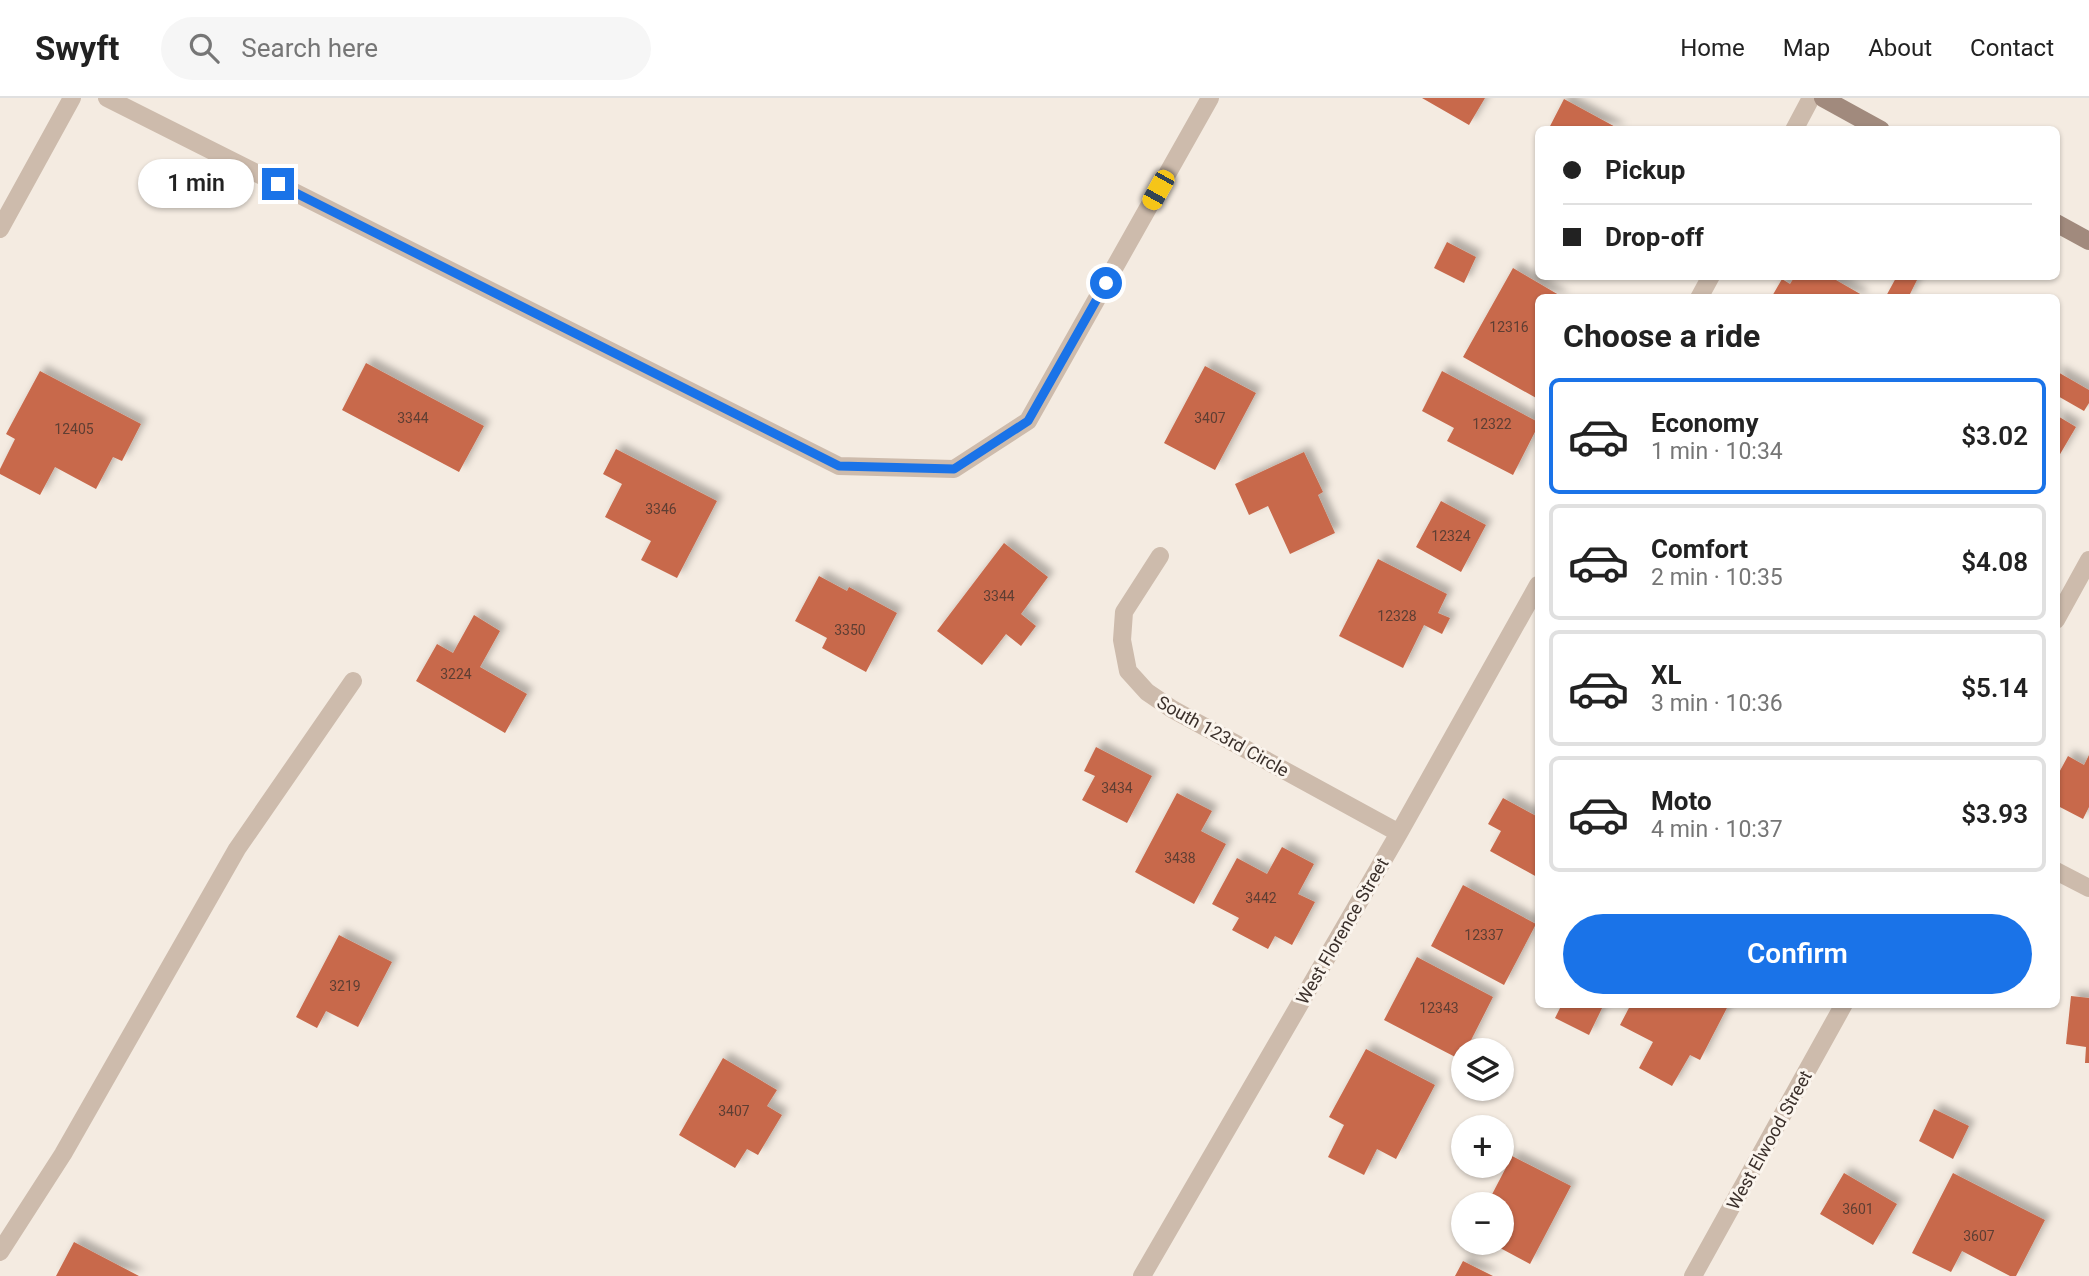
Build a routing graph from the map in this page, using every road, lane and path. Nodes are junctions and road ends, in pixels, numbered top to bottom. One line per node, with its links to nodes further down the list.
1 (72, 98): 9 (street)
2 (107, 98): 3 (street)
3 (1210, 98)
4 (1811, 98): 6 (street)
5 (1823, 98): 7 (main road)
6 (1796, 126)
7 (1874, 126)
8 (2060, 225): 10 (main road)
9 (0, 229)
10 (2089, 241)
11 (1160, 556): 16 (street, South 123rd Circle)
12 (2089, 560): 14 (street)
13 (1535, 590): 16 (street, West Florence Street)
14 (2060, 613)
15 (353, 681): 20 (street)
16 (1399, 833): 22 (street, West Florence Street)
17 (2060, 873): 18 (street)
18 (2089, 888)
19 (1842, 1008): 21 (street, West Elwood Street)
20 (0, 1252)
21 (1699, 1274)
22 (1142, 1276)

